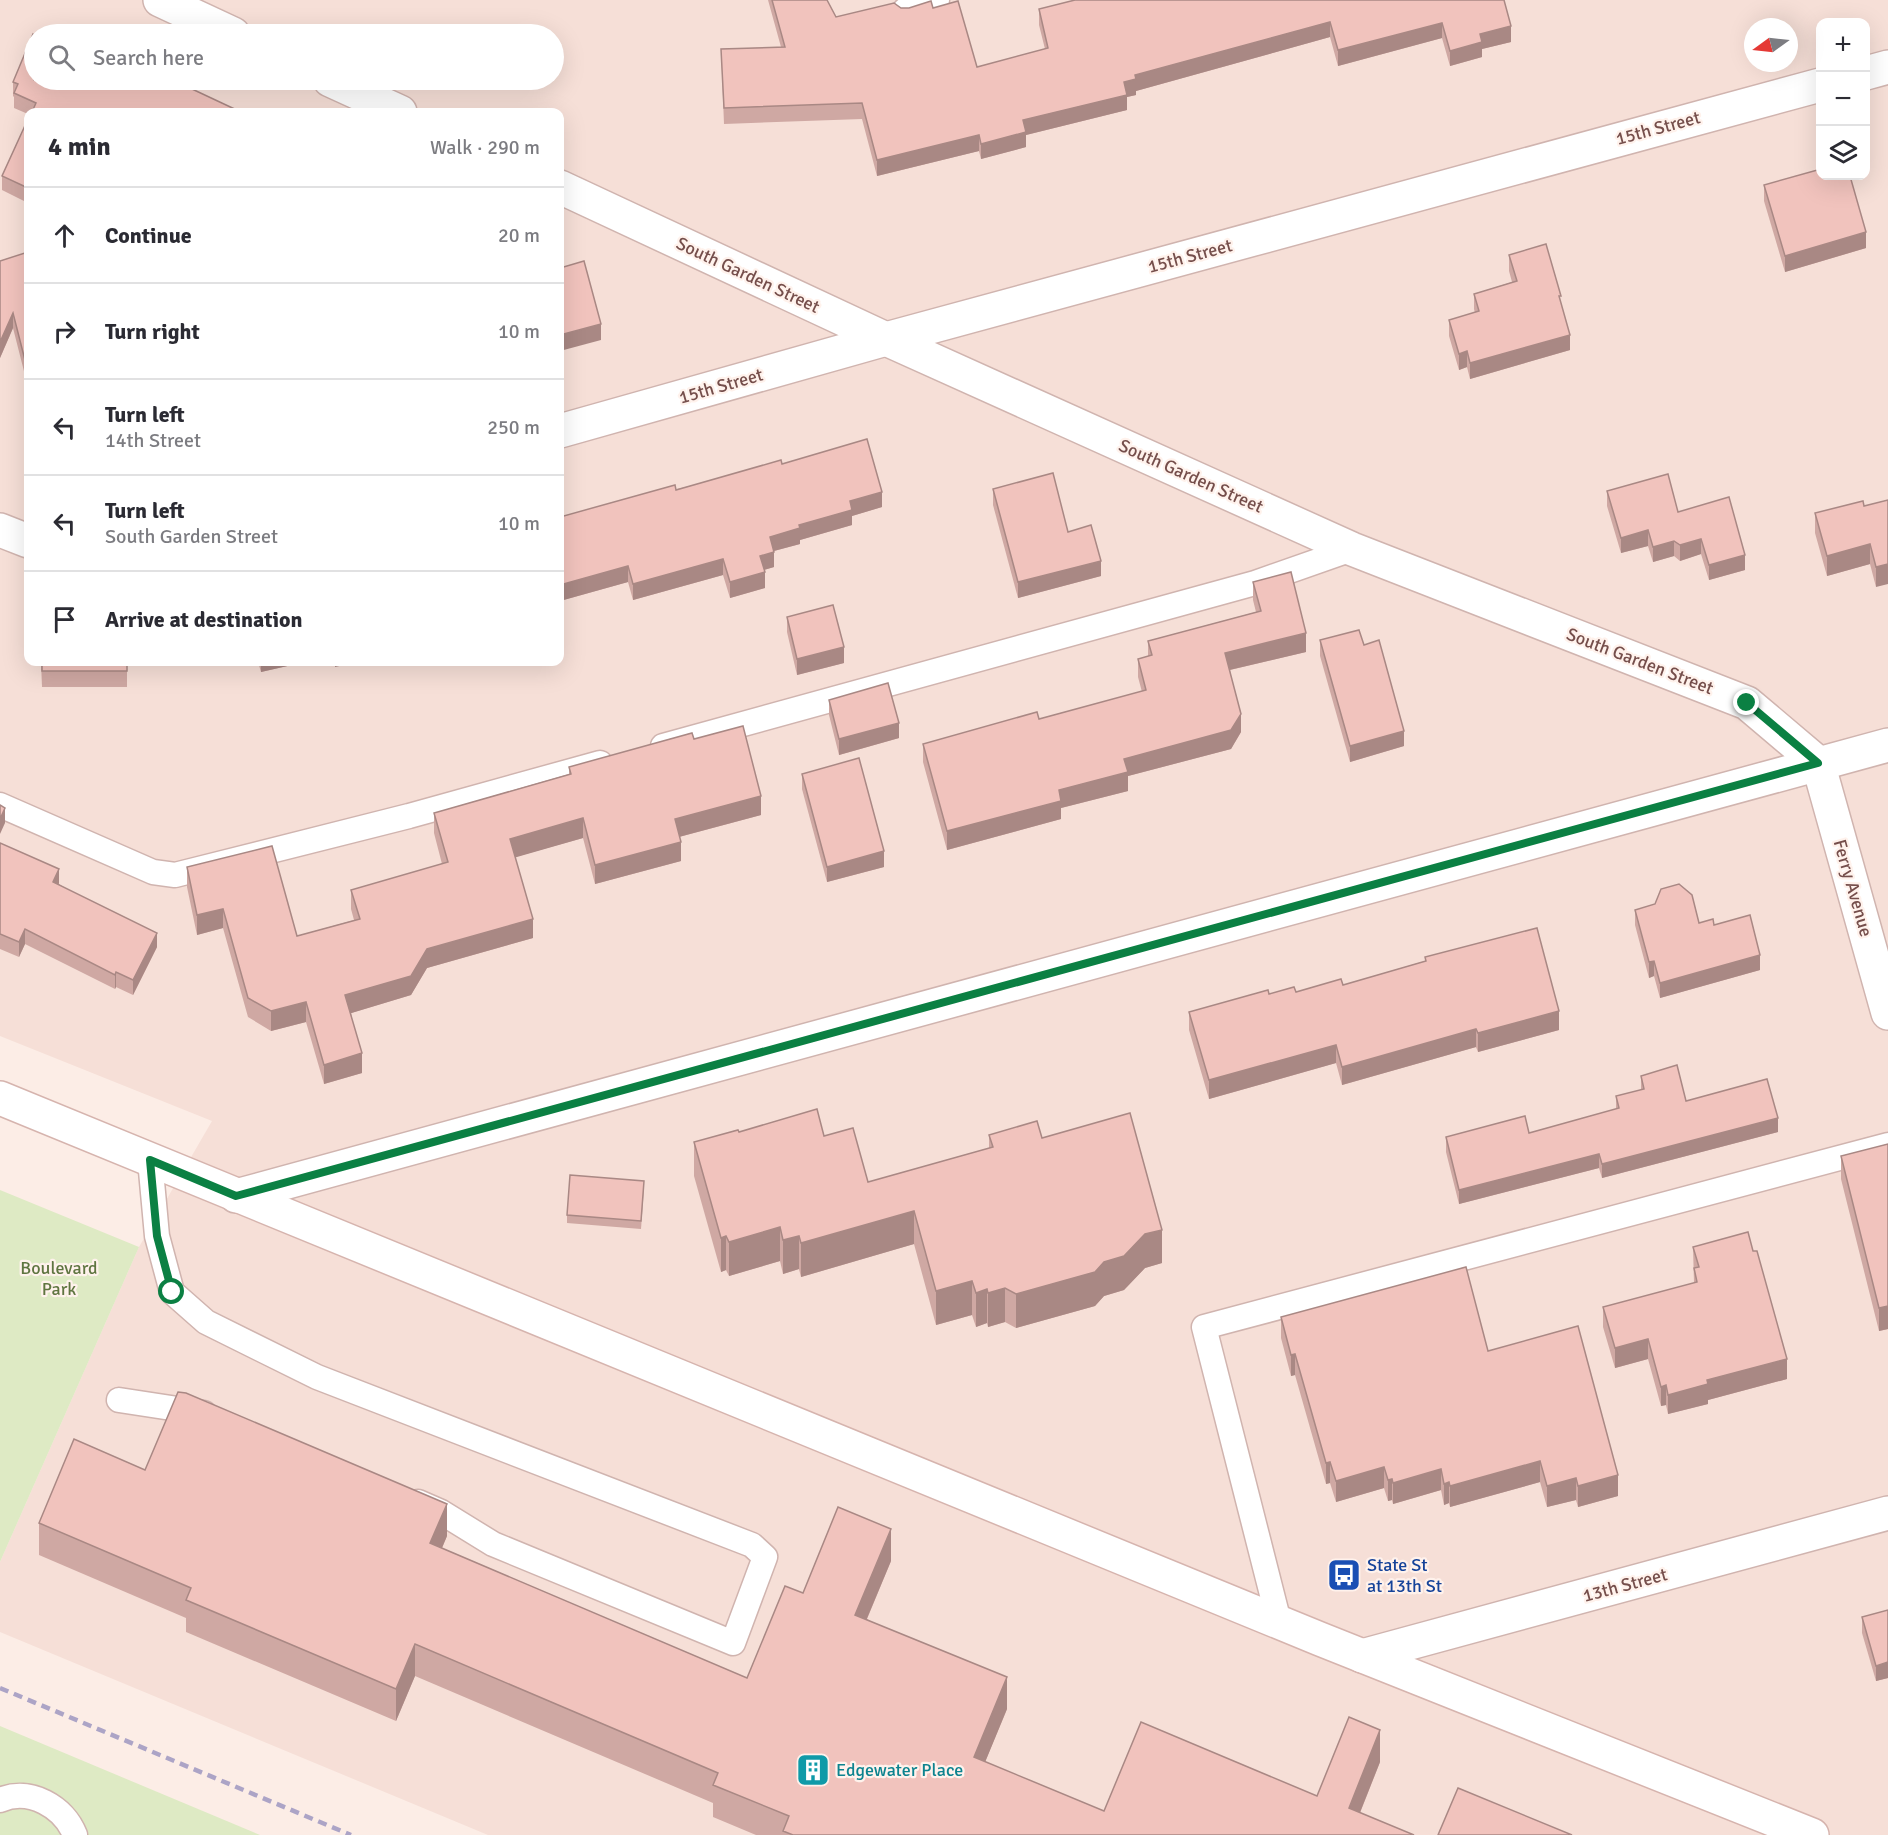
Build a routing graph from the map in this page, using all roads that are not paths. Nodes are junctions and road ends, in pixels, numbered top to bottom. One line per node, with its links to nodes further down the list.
1 (160, 0): 4 (street)
2 (938, 0): 3 (lane)
3 (905, 9)
4 (212, 24)
5 (1888, 67): 6 (street)
6 (1870, 72)
7 (1816, 86): 11 (street, 15th Street)
8 (352, 90): 9 (street)
9 (391, 108)
10 (564, 189): 11 (street, South Garden Street)
11 (886, 339): 12 (street, 15th Street); 15 (street, South Garden Street)
12 (564, 430)
13 (0, 530): 14 (street)
14 (24, 539)
15 (1352, 549): 17 (street, South Garden Street); 18 (lane)
16 (1888, 745): 17 (street)
17 (1818, 763): 19 (street, Ferry Avenue); 23 (street)
18 (0, 805)
19 (1888, 1013)
20 (0, 1098): 22 (street)
21 (1888, 1145): 28 (lane)
22 (150, 1160): 23 (street); 26 (lane)
23 (236, 1196): 28 (street)
24 (119, 1400): 25 (lane)
25 (230, 1418)
26 (399, 1493)
27 (1888, 1514): 29 (street, 13th Street)
28 (1279, 1622): 29 (street)
29 (1362, 1656): 32 (street)
30 (0, 1800): 31 (lane)
31 (75, 1835)
32 (1812, 1835)

